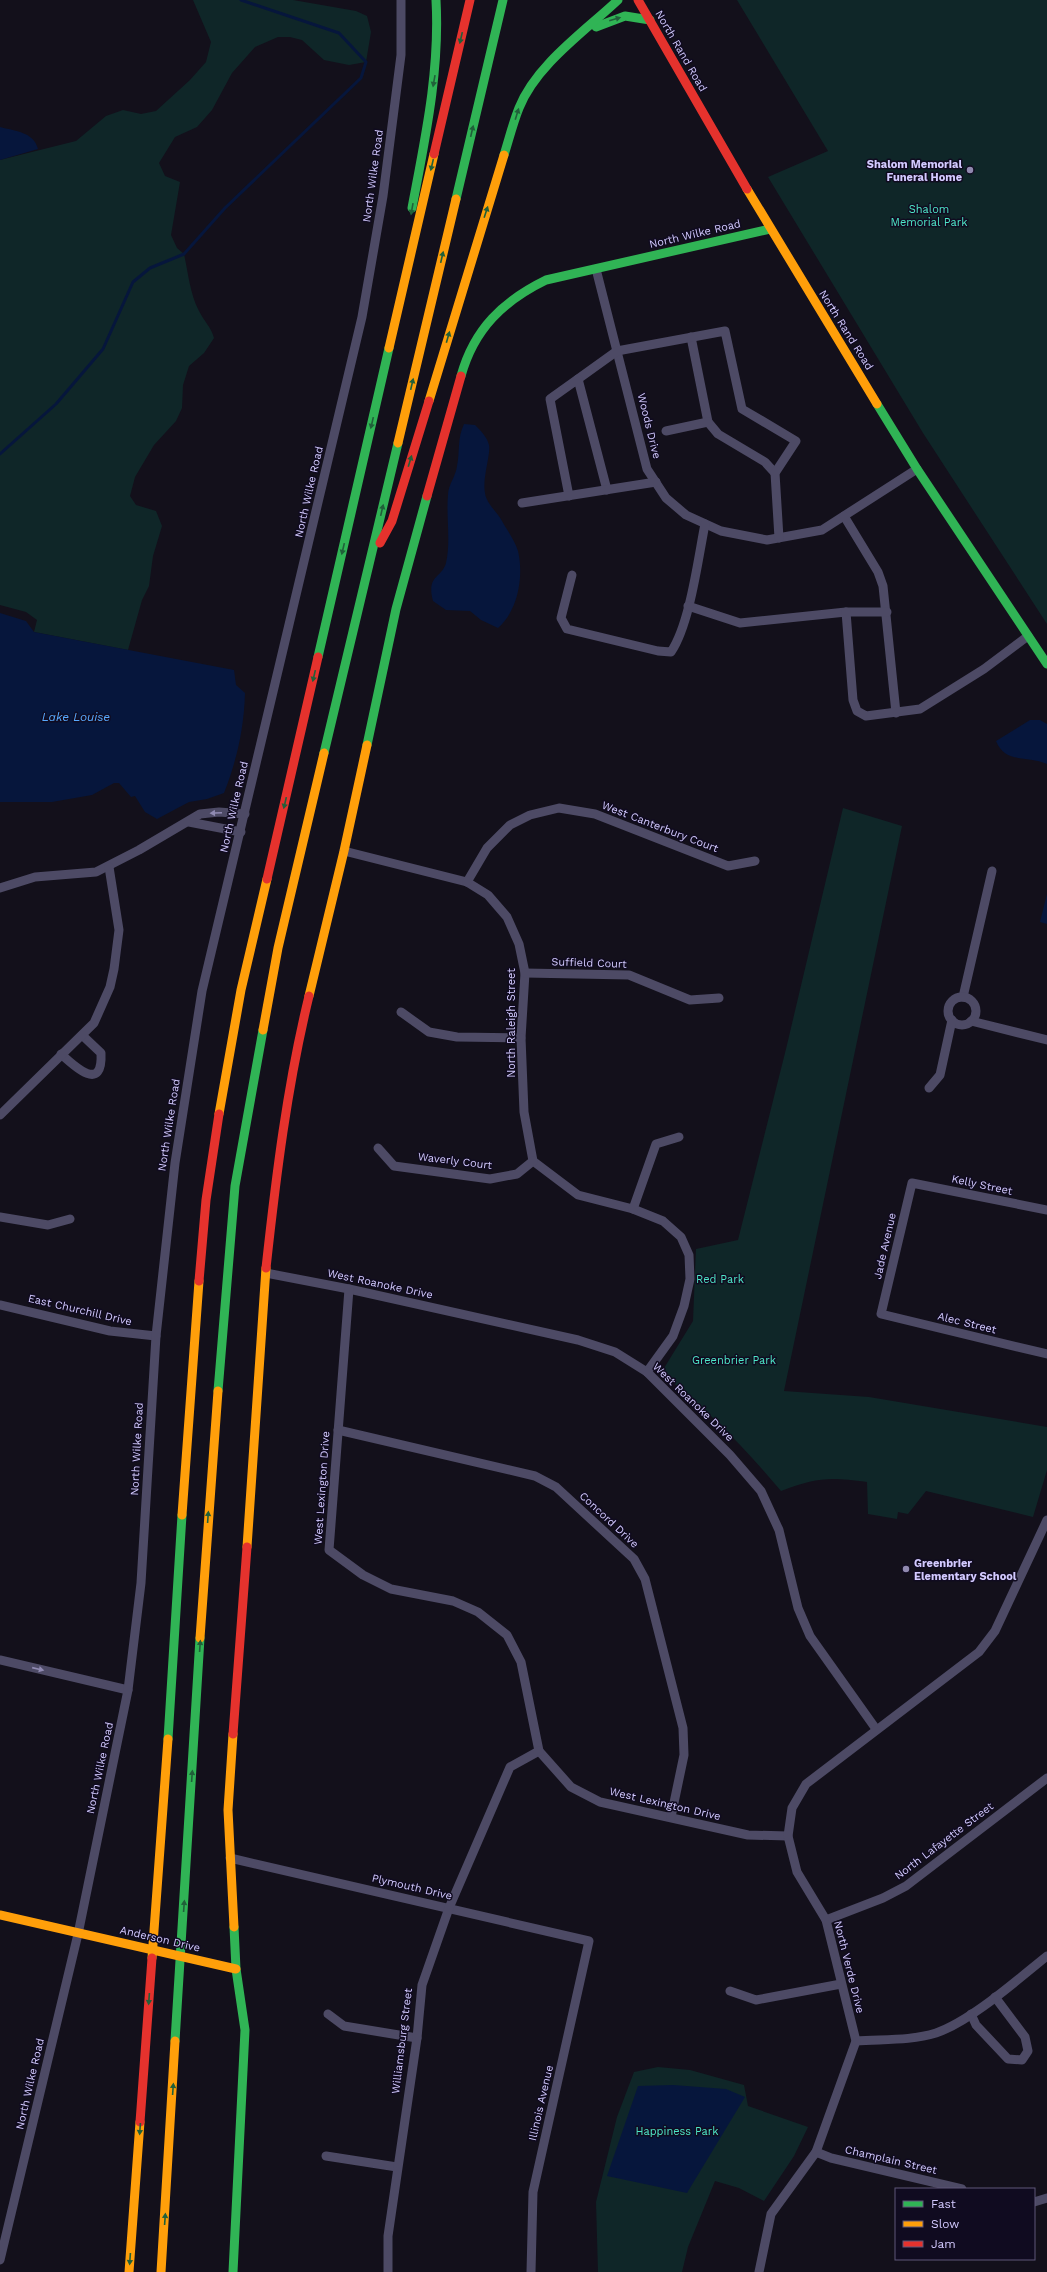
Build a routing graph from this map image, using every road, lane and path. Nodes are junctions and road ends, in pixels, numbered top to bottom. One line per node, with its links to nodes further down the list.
1 (401, 0): 34 (street, North Wilke Road)
2 (436, 0): 14 (main road, one-way to 14)
3 (470, 0): 14 (main road, one-way to 14)
4 (503, 0): 26 (main road, one-way to 4)
5 (618, 0): 8 (main road)
6 (638, 0): 7 (main road, North Rand Road)
7 (650, 20): 8 (main road, one-way to 7); 9 (main road, North Rand Road)
8 (583, 33): 26 (main road, one-way to 8)
9 (770, 229): 10 (main road, North Wilke Road); 17 (main road, North Rand Road)
10 (596, 270): 12 (street, Woods Drive); 37 (main road, North Wilke Road)
11 (691, 337): 12 (street); 15 (street); 18 (street)
12 (617, 351): 13 (street); 19 (street, Woods Drive)
13 (578, 378): 20 (street); 21 (street)
14 (381, 385): 101 (main road, one-way to 101)
15 (708, 422): 16 (street); 18 (street)
16 (666, 431)
17 (918, 469): 23 (street, Woods Drive); 31 (main road, North Rand Road)
18 (775, 473): 25 (street)
19 (656, 482): 20 (street); 24 (street, Woods Drive)
20 (607, 490): 21 (street)
21 (568, 496): 22 (street)
22 (522, 503)
23 (844, 516): 25 (street, Woods Drive); 30 (street)
24 (705, 524): 25 (street, Woods Drive); 28 (street)
25 (779, 538)
26 (370, 562): 102 (main road, one-way to 26)
27 (572, 575): 28 (street)
28 (688, 606): 29 (street)
29 (846, 612): 30 (street); 33 (street)
30 (887, 612): 33 (street)
31 (1028, 636): 32 (main road, North Rand Road); 33 (street)
32 (1047, 664)
33 (896, 713)
34 (246, 814): 35 (street, one-way to 35); 36 (street, North Wilke Road)
35 (189, 822): 36 (street); 39 (street)
36 (241, 832): 67 (street, North Wilke Road)
37 (344, 851): 41 (street, North Raleigh Street); 63 (main road, North Wilke Road)
38 (755, 861): 41 (street, West Canterbury Court)
39 (109, 867): 42 (street); 49 (street)
40 (992, 871): 44 (street)
41 (467, 882): 43 (street, North Raleigh Street)
42 (0, 888)
43 (525, 973): 45 (street, Suffield Court); 50 (street, North Raleigh Street)
44 (963, 997): 47 (street); 48 (street)
45 (719, 998)
46 (401, 1012): 50 (street)
47 (952, 1020): 48 (street); 53 (street)
48 (971, 1021): 51 (street)
49 (82, 1035): 52 (street); 52 (street)
50 (521, 1038): 57 (street, North Raleigh Street)
51 (1047, 1040)
52 (61, 1054): 54 (street)
53 (930, 1088)
54 (0, 1115)
55 (679, 1137): 59 (street)
56 (378, 1148): 57 (street, Waverly Court)
57 (533, 1161): 59 (street)
58 (912, 1183): 60 (street, Kelly Street); 66 (street, Jade Avenue)
59 (633, 1209): 69 (street)
60 (1047, 1210)
61 (0, 1217): 62 (street)
62 (70, 1219)
63 (266, 1273): 64 (street, West Roanoke Drive); 79 (main road, North Wilke Road)
64 (349, 1289): 69 (street, West Roanoke Drive); 70 (street, West Lexington Drive)
65 (0, 1305): 67 (street, East Churchill Drive)
66 (881, 1314): 68 (street, Alec Street)
67 (156, 1336): 73 (street, North Wilke Road)
68 (1047, 1354)
69 (647, 1372): 74 (street, West Roanoke Drive)
70 (338, 1430): 75 (street, West Lexington Drive); 77 (street, Concord Drive)
71 (1047, 1520): 74 (street, North Verde Drive)
72 (0, 1660): 73 (street, one-way to 73)
73 (128, 1690): 83 (street, North Wilke Road)
74 (876, 1729): 78 (street, North Verde Drive)
75 (539, 1751): 77 (street, West Lexington Drive); 80 (street, Williamsburg Street)
76 (1047, 1778): 82 (street, North Lafayette Street)
77 (671, 1817): 78 (street, West Lexington Drive)
78 (788, 1836): 82 (street, North Verde Drive)
79 (230, 1858): 80 (street, Plymouth Drive); 86 (main road, North Wilke Road)
80 (449, 1908): 84 (street, Plymouth Drive); 92 (street, Williamsburg Street)
81 (0, 1915): 83 (main road, Anderson Drive)
82 (826, 1920): 87 (street, North Verde Drive)
83 (78, 1934): 86 (main road, Anderson Drive); 100 (street, North Wilke Road)
84 (589, 1942): 105 (street, Illinois Avenue)
85 (1047, 1956): 89 (street)
86 (236, 1969): 103 (main road, North Wilke Road)
87 (841, 1984): 88 (street); 93 (street, North Verde Drive)
88 (730, 1991)
89 (995, 1997): 91 (street); 91 (street)
90 (328, 2014): 92 (street)
91 (971, 2014): 93 (street)
92 (417, 2038): 96 (street, Williamsburg Street)
93 (856, 2041): 94 (street)
94 (816, 2152): 97 (street, Champlain Street); 106 (street)
95 (326, 2156): 96 (street)
96 (397, 2167): 104 (street, Williamsburg Street)
97 (958, 2188)
98 (1047, 2198): 99 (street)
99 (1035, 2202)
100 (0, 2260)
101 (129, 2272)
102 (161, 2272)
103 (233, 2272)
104 (388, 2272)
105 (531, 2272)
106 (759, 2272)

